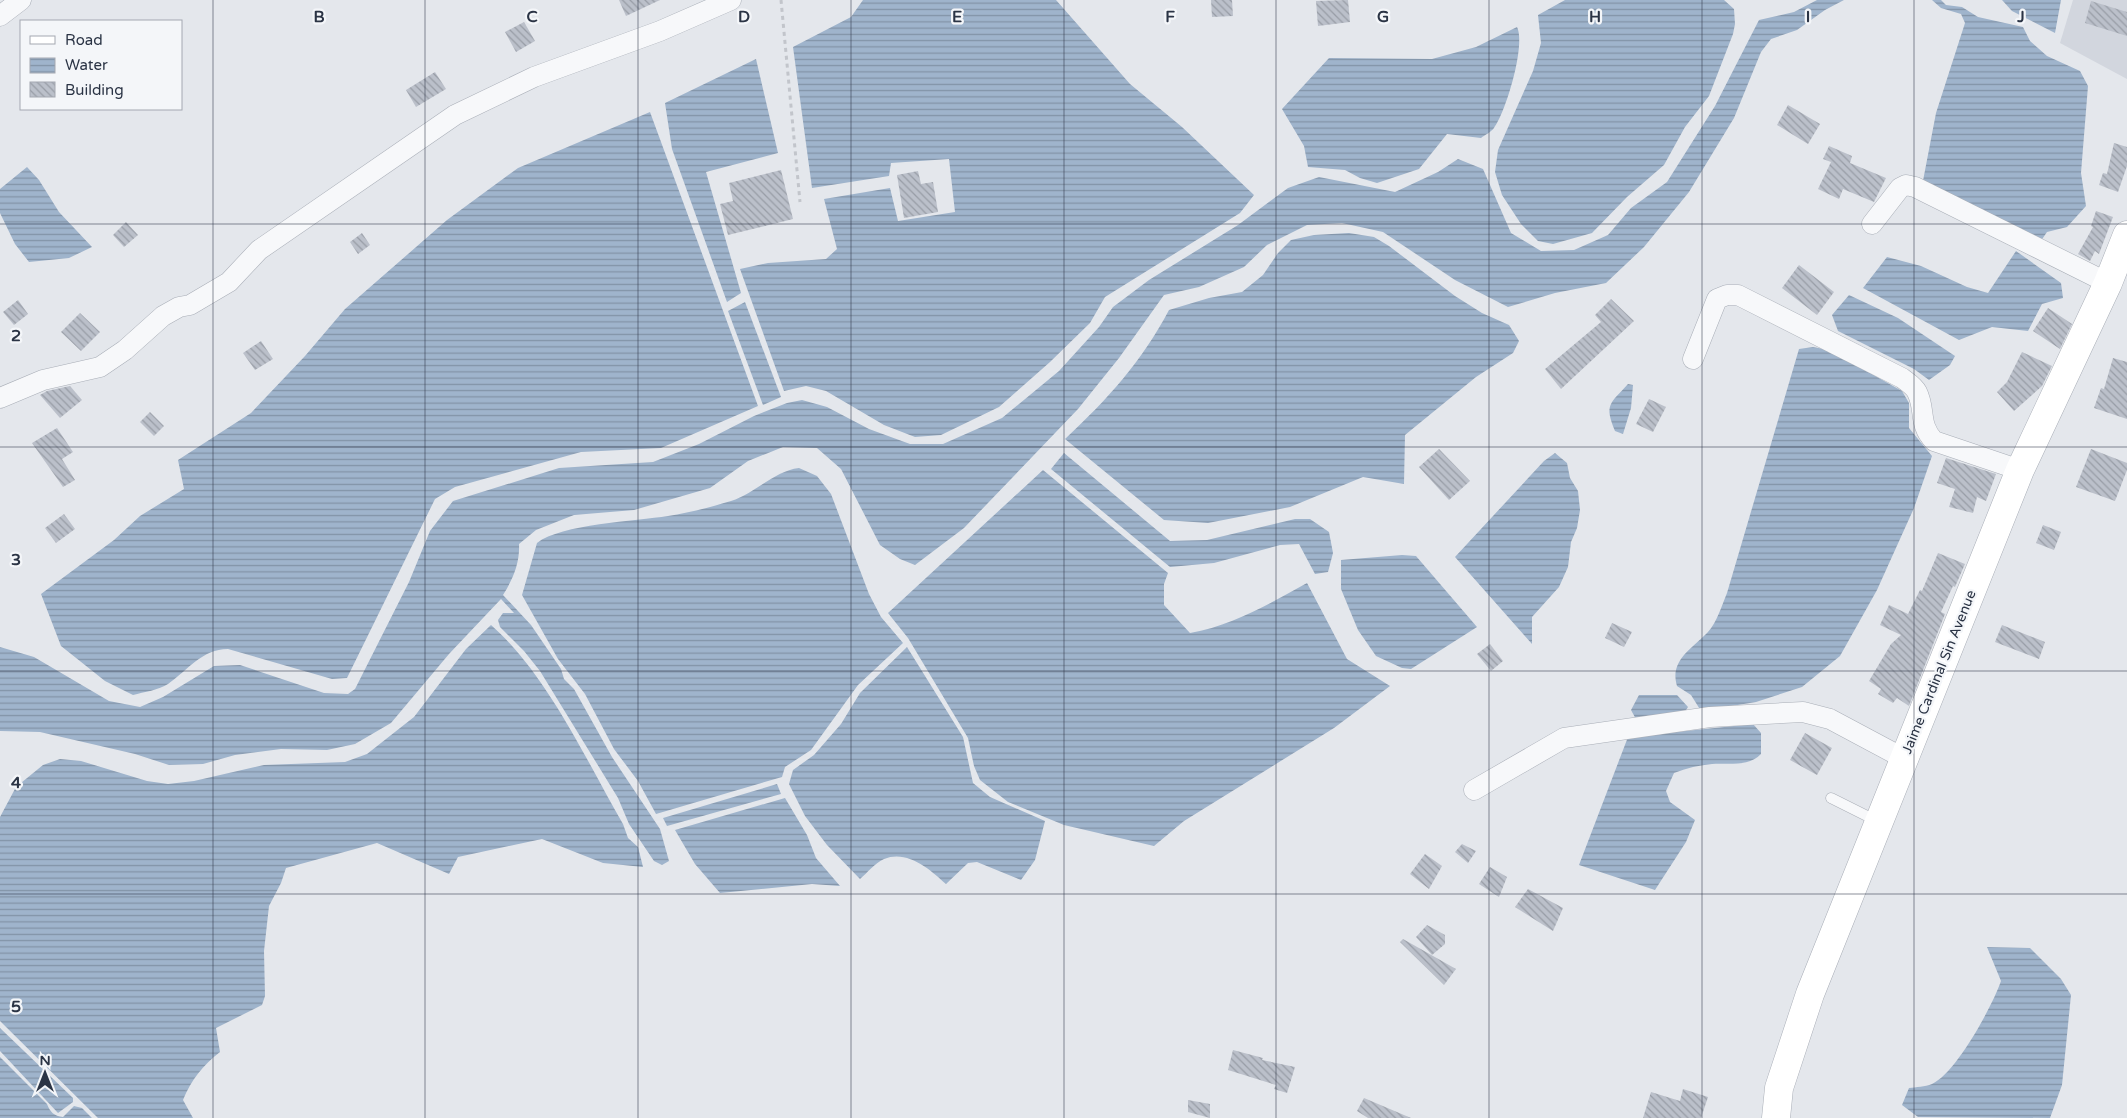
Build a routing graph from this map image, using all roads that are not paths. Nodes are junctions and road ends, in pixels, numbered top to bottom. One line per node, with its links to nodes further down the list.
1 (21, 0): 3 (street)
2 (731, 0): 8 (street)
3 (0, 16)
4 (1872, 224): 6 (street)
5 (2127, 235): 6 (street, Jaime Cardinal Sin Avenue)
6 (2108, 283): 9 (street, Jaime Cardinal Sin Avenue)
7 (1692, 359): 9 (street)
8 (0, 398)
9 (2020, 470): 10 (street, Jaime Cardinal Sin Avenue)
10 (1904, 759): 11 (street); 13 (street, Jaime Cardinal Sin Avenue)
11 (1474, 790)
12 (1831, 798): 13 (lane)
13 (1879, 822): 14 (street, Jaime Cardinal Sin Avenue)
14 (1776, 1118)

